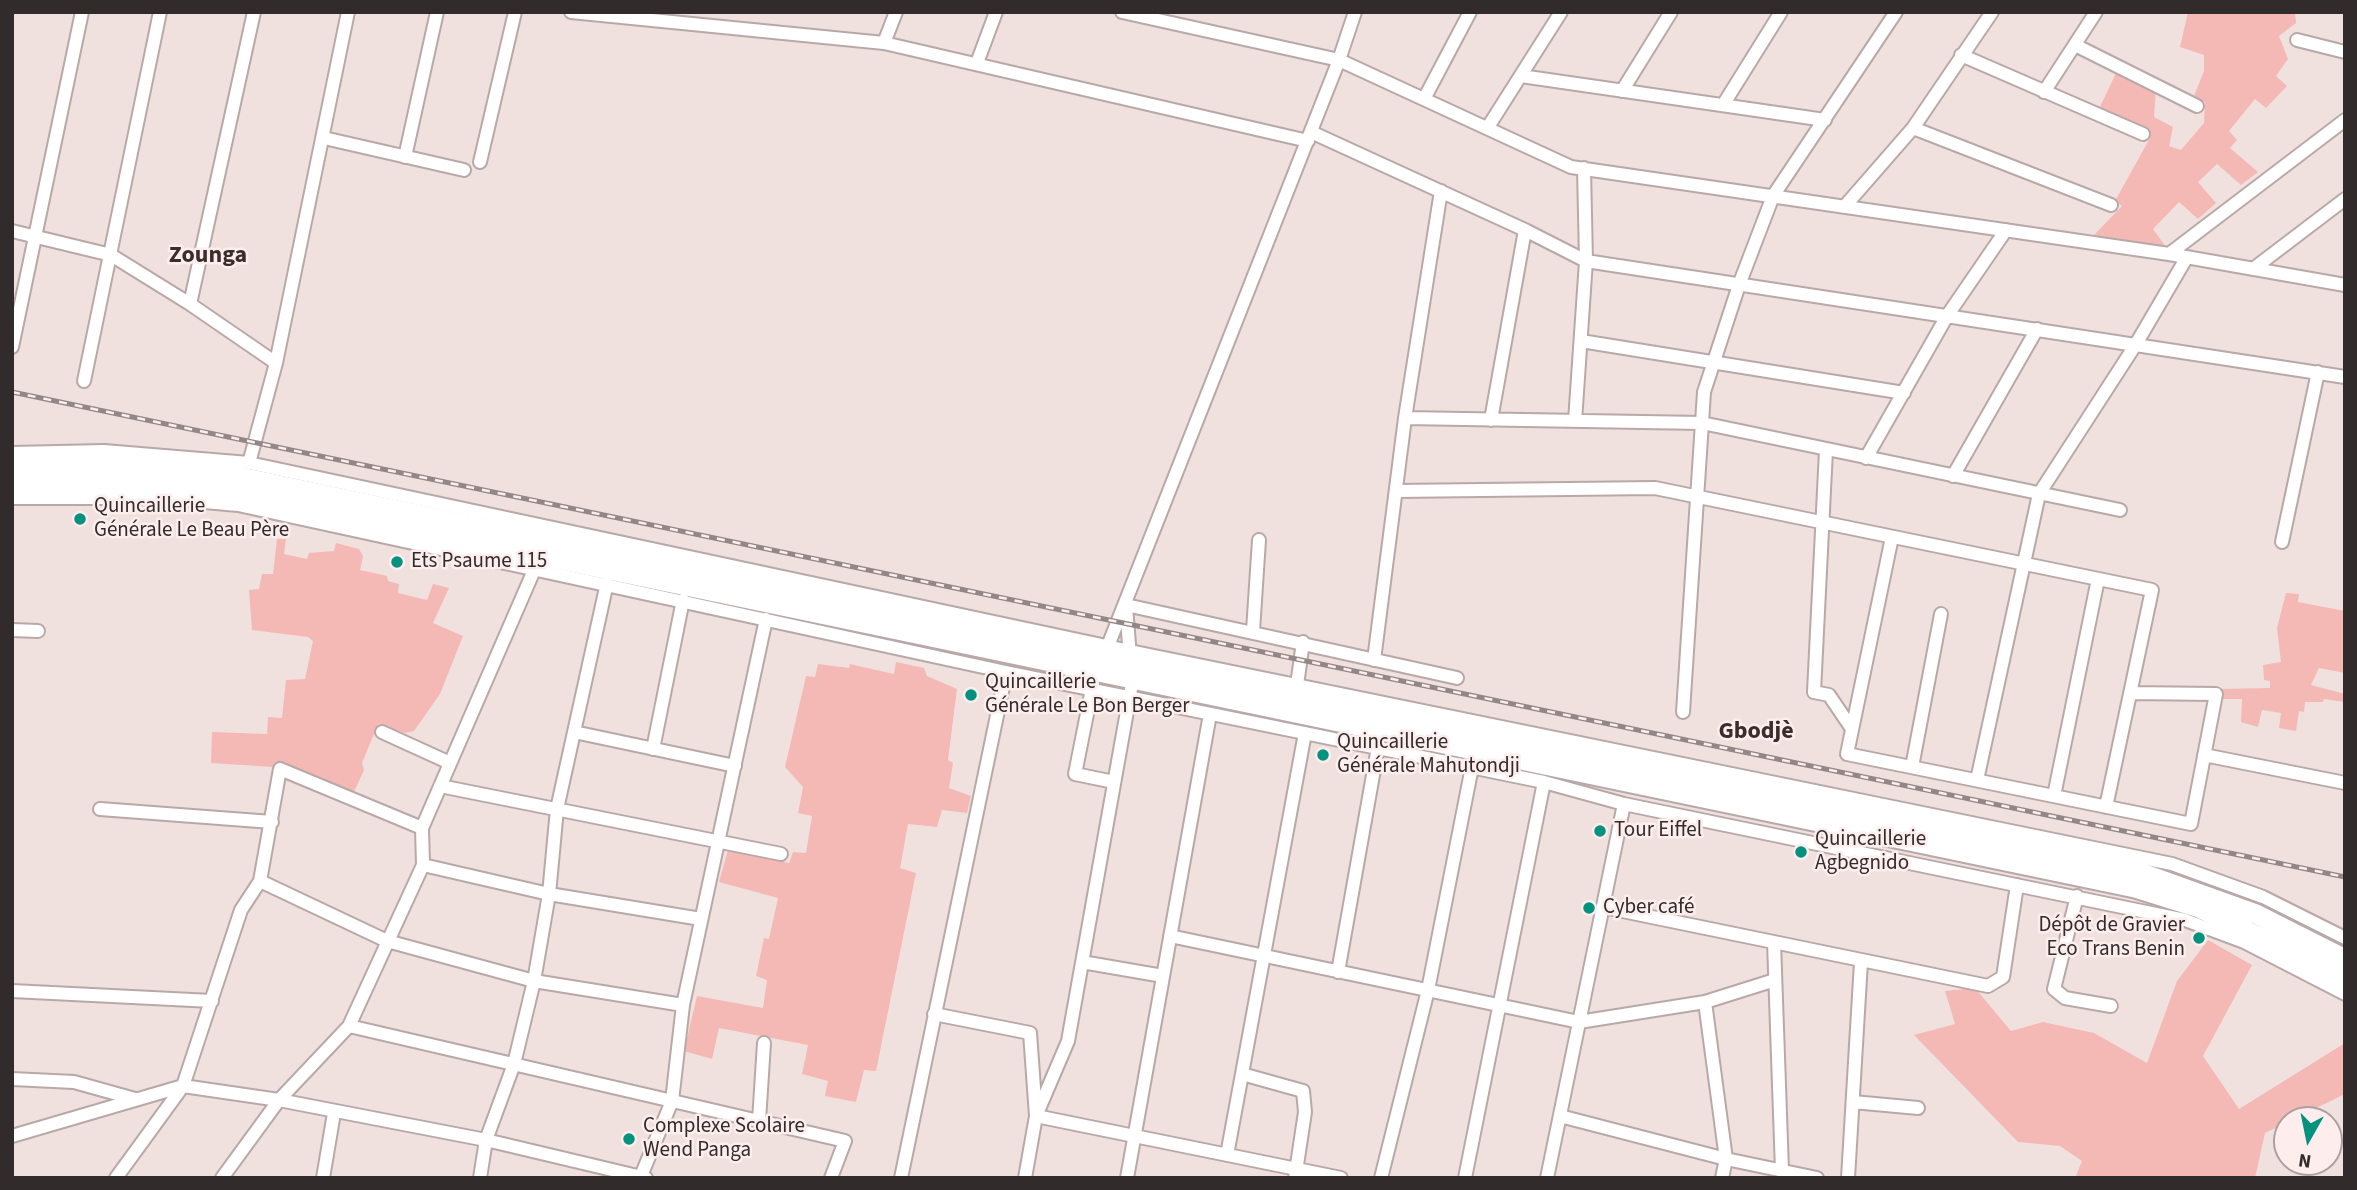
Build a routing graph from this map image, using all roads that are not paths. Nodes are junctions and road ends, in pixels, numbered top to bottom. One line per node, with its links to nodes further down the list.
1 (82, 12): 51 (street)
2 (160, 12): 53 (street)
3 (254, 12): 59 (street)
4 (348, 12): 38 (street)
5 (437, 12): 39 (street)
6 (515, 12): 40 (street)
7 (571, 12): 20 (street)
8 (896, 12): 20 (street)
9 (996, 12): 25 (street)
10 (1122, 12): 24 (street)
11 (1355, 12): 24 (street)
12 (1470, 12): 29 (street)
13 (1561, 12): 26 (street)
14 (1671, 12): 27 (street)
15 (1781, 12): 30 (street)
16 (1896, 12): 32 (street)
17 (1992, 12): 23 (street)
18 (2096, 12): 21 (street)
19 (2297, 40): 22 (street)
20 (884, 43): 25 (street)
21 (2075, 45): 28 (street); 31 (street)
22 (2345, 52)
23 (1961, 55): 28 (street); 35 (street)
24 (1339, 60): 29 (street); 37 (street)
25 (977, 63): 37 (street)
26 (1521, 76): 27 (street); 34 (street)
27 (1622, 91): 30 (street)
28 (2044, 92): 36 (street)
29 (1424, 99): 34 (street)
30 (1723, 105): 32 (street)
31 (2197, 106)
32 (1825, 120): 44 (street)
33 (2345, 120): 52 (street)
34 (1488, 127): 41 (street)
35 (1913, 128): 46 (street); 47 (street)
36 (2143, 134)
37 (1310, 136): 43 (street); 96 (street)
38 (324, 138): 39 (street); 65 (street)
39 (405, 157): 42 (street)
40 (480, 162)
41 (1584, 168): 44 (street); 55 (street)
42 (464, 170)
43 (1441, 191): 48 (street); 71 (street)
44 (1773, 196): 47 (street); 57 (street)
45 (2345, 199): 56 (street)
46 (2111, 205)
47 (1845, 206): 49 (street)
48 (1525, 230): 55 (street); 72 (street)
49 (2006, 230): 52 (street); 60 (street)
50 (12, 231): 51 (street)
51 (35, 236): 53 (street); 64 (street)
52 (2169, 254): 54 (street)
53 (111, 255): 59 (street); 69 (street)
54 (2187, 257): 56 (street); 63 (street)
55 (1586, 261): 57 (street); 62 (street)
56 (2253, 268): 58 (street)
57 (1739, 285): 60 (street); 66 (street)
58 (2345, 285)
59 (190, 304): 65 (street)
60 (1947, 316): 61 (street); 70 (street)
61 (2037, 329): 63 (street); 80 (street)
62 (1581, 341): 66 (street); 73 (street)
63 (2136, 344): 67 (street); 83 (street)
64 (12, 347)
65 (276, 363): 78 (street)
66 (1714, 363): 70 (street); 74 (street)
67 (2318, 372): 68 (street); 90 (street)
68 (2345, 377)
69 (84, 380)
70 (1904, 393): 77 (street)
71 (1405, 418): 72 (street); 82 (street)
72 (1491, 420): 73 (street)
73 (1575, 421): 74 (street)
74 (1702, 423): 75 (street); 84 (street)
75 (1826, 450): 77 (street); 87 (street)
76 (12, 453): 78 (street)
77 (1866, 458): 80 (street)
78 (249, 463): 104 (street)
79 (12, 467): 104 (highway)
80 (1953, 476): 83 (street)
81 (12, 483): 104 (highway)
82 (1396, 491): 84 (street); 103 (street)
83 (2039, 494): 86 (street); 91 (street)
84 (1697, 497): 87 (street); 110 (street)
85 (12, 498): 92 (street)
86 (2120, 510)
87 (1821, 522): 88 (street); 112 (street)
88 (1892, 537): 91 (street); 112 (street)
89 (1259, 540): 101 (street)
90 (2282, 542)
91 (2024, 564): 93 (street); 123 (street)
92 (535, 568): 94 (street); 119 (street)
93 (2098, 579): 109 (street); 128 (street)
94 (607, 583): 95 (street); 114 (street)
95 (683, 600): 98 (street); 117 (street)
96 (1126, 605): 101 (street); 104 (street); 106 (street)
97 (1941, 614): 122 (street)
98 (766, 619): 105 (street); 120 (street)
99 (12, 630): 100 (street)
100 (37, 631)
101 (1252, 631): 102 (street)
102 (1303, 642): 103 (street); 108 (street)
103 (1374, 660): 107 (street)
104 (1099, 667): 105 (street); 106 (highway); 106 (street); 124 (street)
105 (1006, 672): 165 (street)
106 (1131, 674): 108 (street); 111 (street); 124 (street); 149 (highway); 154 (highway)
107 (1457, 678)
108 (1297, 685): 145 (street)
109 (2130, 693): 118 (street); 130 (street)
110 (1683, 712)
111 (1210, 714): 115 (street); 144 (street)
112 (1852, 729): 122 (street)
113 (382, 732): 119 (street)
114 (574, 732): 117 (street); 132 (street)
115 (1304, 733): 116 (street); 148 (street)
116 (1378, 747): 121 (street); 152 (street)
117 (653, 748): 120 (street)
118 (2204, 755): 126 (street); 130 (street)
119 (450, 763): 127 (street)
120 (735, 766): 135 (street)
121 (1472, 767): 125 (street); 157 (street)
122 (1912, 767): 123 (street)
123 (1977, 780): 128 (street)
124 (1114, 782): 151 (street)
125 (1544, 782): 129 (street); 163 (street)
126 (2345, 783)
127 (440, 786): 132 (street); 134 (street)
128 (2054, 796): 130 (street)
129 (1624, 804): 139 (street); 142 (street)
130 (2106, 807)
131 (100, 809): 133 (street)
132 (557, 809): 135 (street); 140 (street)
133 (272, 822): 134 (street); 138 (street)
134 (422, 828): 137 (street)
135 (717, 840): 136 (street); 143 (street)
136 (781, 854)
137 (423, 865): 140 (street); 146 (street)
138 (260, 881): 146 (street); 160 (street)
139 (2017, 884): 141 (street); 150 (street)
140 (549, 894): 143 (street); 156 (street)
141 (2077, 896): 159 (street); 164 (street)
142 (1603, 907): 147 (street); 166 (street)
143 (701, 919): 162 (street)
144 (1170, 936): 148 (street); 153 (street)
145 (2345, 938)
146 (387, 941): 156 (street); 167 (street)
147 (1774, 942): 150 (street); 155 (street)
148 (1264, 956): 152 (street); 170 (street)
149 (2345, 959)
150 (1861, 961): 176 (street)
151 (1082, 962): 153 (street); 180 (street)
152 (1338, 972): 157 (street)
153 (1163, 976): 183 (street)
154 (2345, 978)
155 (1775, 980): 161 (street); 187 (street)
156 (534, 981): 162 (street); 169 (street)
157 (1428, 990): 163 (street); 199 (street)
158 (12, 991): 160 (street)
159 (2345, 994)
160 (212, 1001): 172 (street)
161 (1705, 1002): 166 (street); 186 (street)
162 (683, 1004): 175 (street)
163 (1499, 1006): 166 (street); 200 (street)
164 (2111, 1006)
165 (934, 1014): 180 (street); 195 (street)
166 (1579, 1022): 179 (street)
167 (349, 1026): 169 (street); 174 (street)
168 (764, 1043): 181 (street)
169 (514, 1064): 175 (street); 184 (street)
170 (1242, 1074): 185 (street); 188 (street)
171 (12, 1079): 173 (street)
172 (183, 1086): 173 (street); 174 (street); 190 (street)
173 (137, 1100): 182 (street)
174 (279, 1100): 178 (street); 191 (street)
175 (672, 1101): 181 (street); 189 (street)
176 (1853, 1102): 177 (street); 204 (street)
177 (1918, 1108)
178 (334, 1113): 184 (street); 192 (street)
179 (1560, 1115): 186 (street); 201 (street)
180 (1036, 1116): 183 (street); 196 (street)
181 (759, 1121): 194 (street)
182 (12, 1136)
183 (1135, 1136): 185 (street); 197 (street)
184 (486, 1140): 189 (street); 193 (street)
185 (1227, 1155): 188 (street)
186 (1726, 1159): 187 (street); 202 (street)
187 (1782, 1171): 203 (street)
188 (1296, 1173): 198 (street)
189 (643, 1177)
190 (116, 1178)
191 (222, 1178)
192 (323, 1178)
193 (480, 1178)
194 (831, 1178)
195 (901, 1178)
196 (1025, 1178)
197 (1127, 1178)
198 (1340, 1178)
199 (1381, 1178)
200 (1465, 1178)
201 (1547, 1178)
202 (1722, 1178)
203 (1817, 1178)
204 (1848, 1178)

